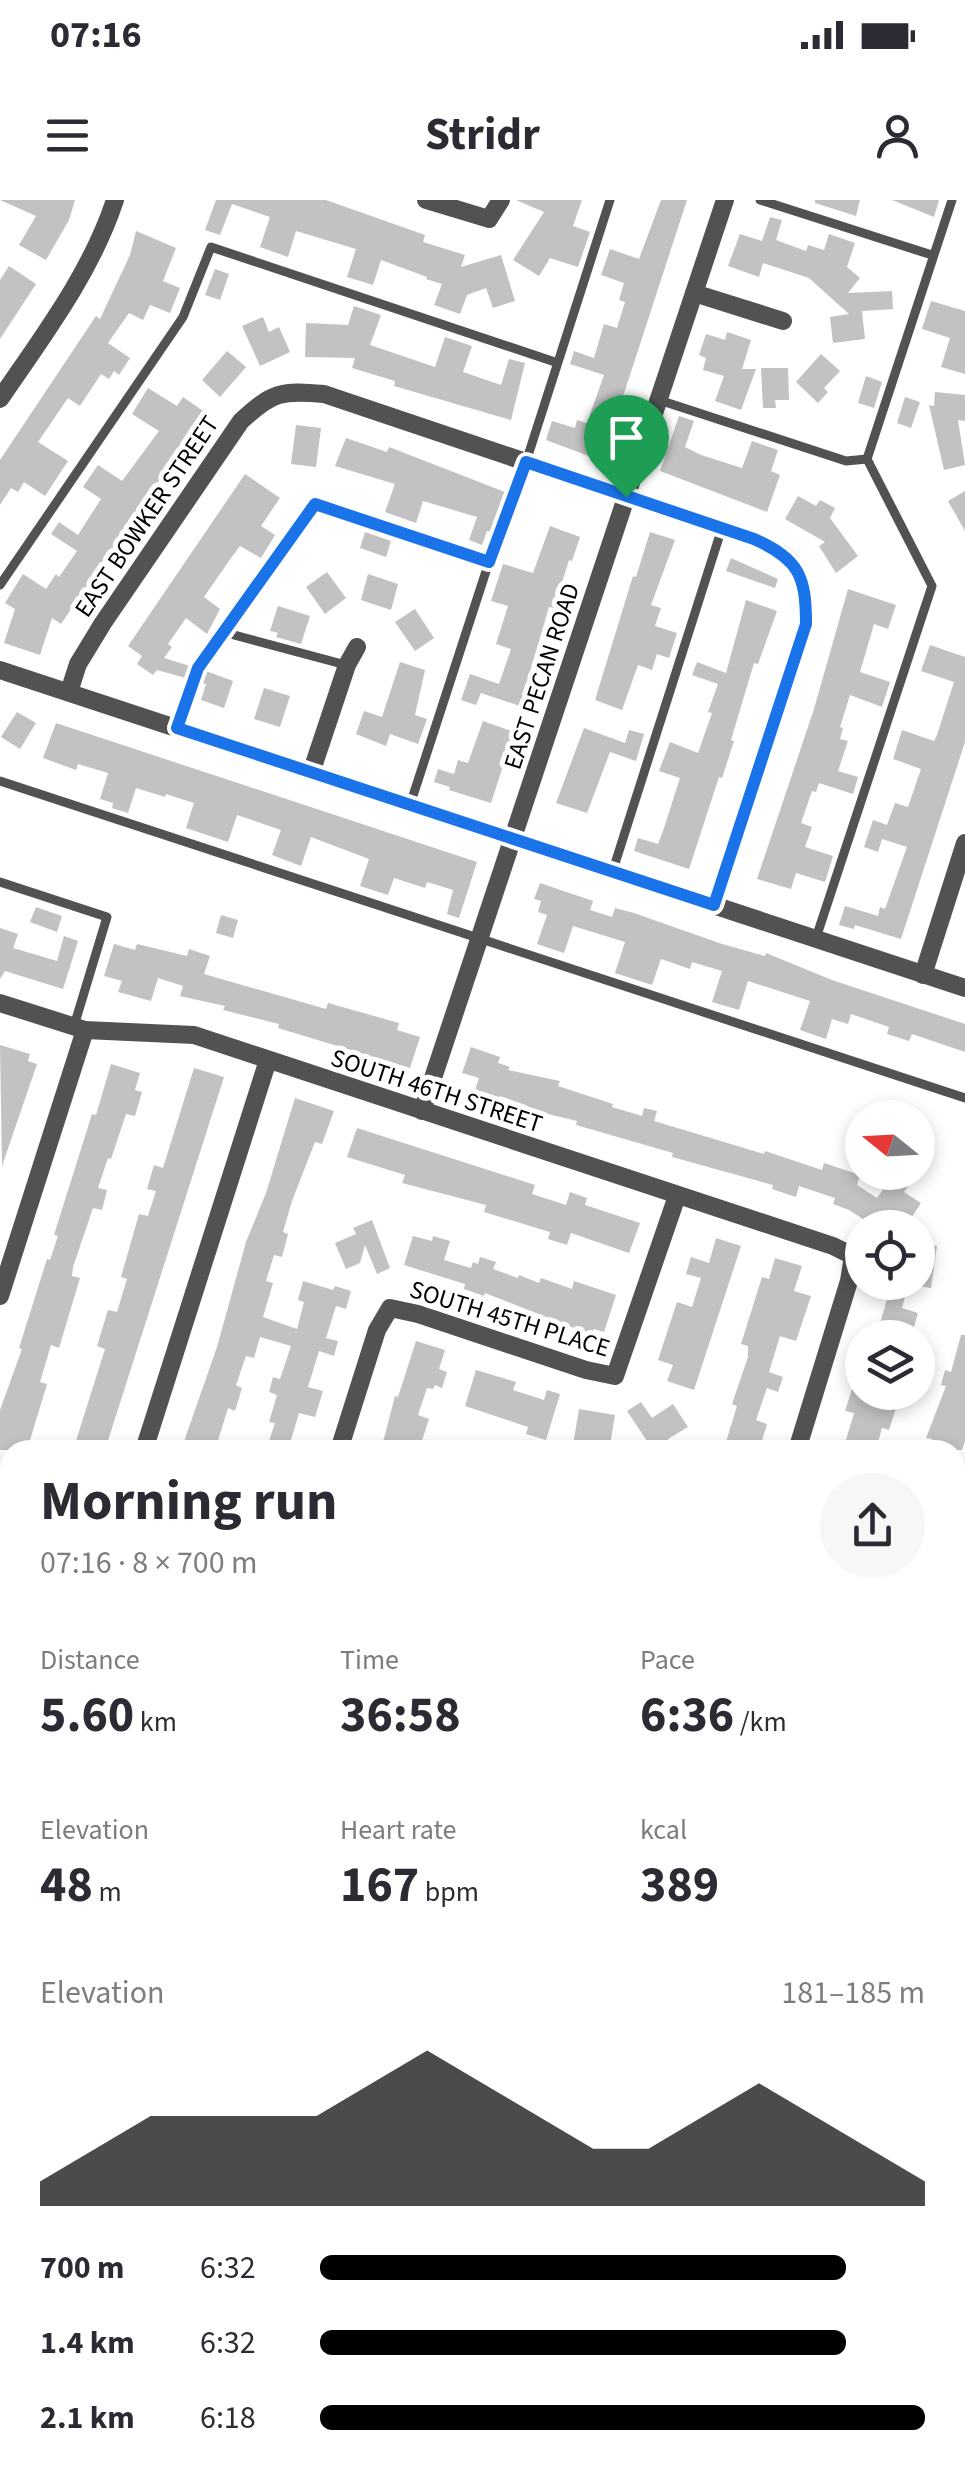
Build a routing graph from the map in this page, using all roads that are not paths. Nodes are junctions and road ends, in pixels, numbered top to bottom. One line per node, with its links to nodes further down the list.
1 (115, 200): 12 (street)
2 (426, 200): 3 (street)
3 (501, 200)
4 (610, 200): 11 (lane)
5 (725, 200): 9 (street, EAST PECAN ROAD)
6 (760, 200): 8 (lane)
7 (952, 200): 8 (lane)
8 (932, 255): 14 (lane)
9 (694, 293): 10 (street); 13 (street, EAST PECAN ROAD)
10 (782, 320)
11 (555, 362): 15 (lane); 19 (lane)
12 (0, 399)
13 (659, 400): 14 (lane); 16 (street, EAST PECAN ROAD)
14 (867, 459): 34 (lane)
15 (526, 462): 16 (street); 18 (lane); 24 (street, EAST BOWKER STREET)
16 (626, 497): 17 (street); 29 (street, EAST PECAN ROAD)
17 (722, 528): 31 (lane); 33 (street)
18 (489, 562): 20 (lane); 28 (lane)
19 (0, 585)
20 (224, 632): 22 (lane); 25 (lane)
21 (357, 647): 22 (street)
22 (347, 665): 26 (street)
23 (0, 670): 24 (street)
24 (69, 692): 25 (street)
25 (177, 728): 26 (street)
26 (312, 772): 28 (street)
27 (0, 781): 35 (lane)
28 (410, 805): 29 (street)
29 (513, 839): 31 (street); 35 (street, EAST PECAN ROAD)
30 (965, 844): 36 (street)
31 (612, 872): 33 (street)
32 (0, 882): 39 (lane)
33 (714, 905): 34 (street)
34 (816, 938): 36 (street)
35 (479, 940): 41 (lane); 42 (street, EAST PECAN ROAD)
36 (923, 974): 37 (street)
37 (965, 988)
38 (0, 1003): 39 (street, SOUTH 46TH STREET)
39 (79, 1029): 40 (street, SOUTH 46TH STREET); 44 (street)
40 (268, 1060): 42 (street, SOUTH 46TH STREET); 45 (street)
41 (965, 1098)
42 (422, 1111): 43 (street, SOUTH 46TH STREET)
43 (677, 1196): 46 (street, SOUTH 45TH PLACE); 47 (street, SOUTH 46TH STREET)
44 (0, 1296)
45 (147, 1440)
46 (342, 1440)
47 (800, 1440)

